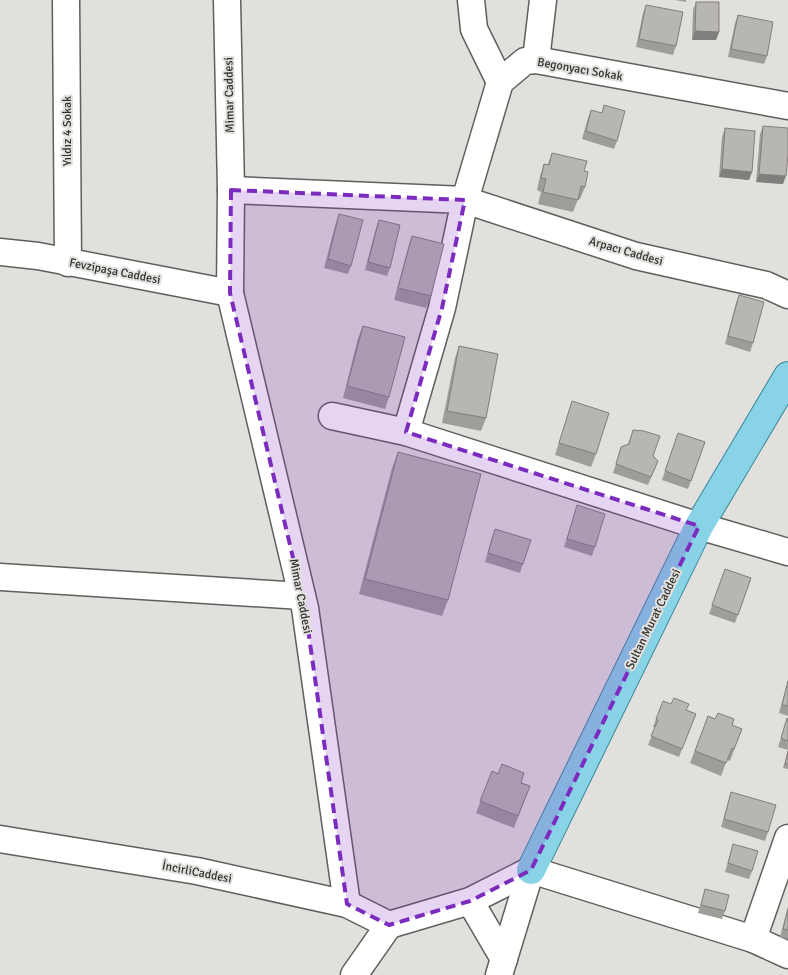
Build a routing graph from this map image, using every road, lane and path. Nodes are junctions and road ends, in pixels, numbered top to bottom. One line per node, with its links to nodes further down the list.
1 (66, 0): 11 (street, Yıldız 4 Sokak)
2 (227, 0): 8 (street, Mimar Caddesi)
3 (471, 0): 6 (street)
4 (542, 0): 5 (street)
5 (536, 60): 6 (street, Begonyacı Sokak); 7 (street, Begonyacı Sokak)
6 (500, 82): 9 (street)
7 (788, 106)
8 (231, 190): 9 (street, Arpacı Caddesi); 12 (street, Mimar Caddesi)
9 (465, 200): 13 (street, Arpacı Caddesi); 16 (street)
10 (0, 252): 11 (street, Fevzipaşa Caddesi)
11 (68, 263): 12 (street, Fevzipaşa Caddesi)
12 (230, 293): 20 (street, Mimar Caddesi)
13 (788, 295)
14 (788, 376): 17 (main road, Sultan Murat Caddesi)
15 (332, 416): 16 (street)
16 (406, 432): 17 (street)
17 (699, 526): 18 (street); 23 (main road, Sultan Murat Caddesi)
18 (788, 552)
19 (0, 577): 20 (street)
20 (302, 596): 25 (street, Mimar Caddesi)
21 (0, 838): 25 (street, İncirliCaddesi)
22 (788, 838): 27 (street)
23 (532, 870): 24 (street); 27 (street); 29 (street)
24 (470, 901): 26 (street); 29 (street)
25 (347, 904): 26 (street, İncirliCaddesi)
26 (389, 925): 30 (street)
27 (753, 939): 28 (street)
28 (788, 955)
29 (501, 967)
30 (354, 975)

